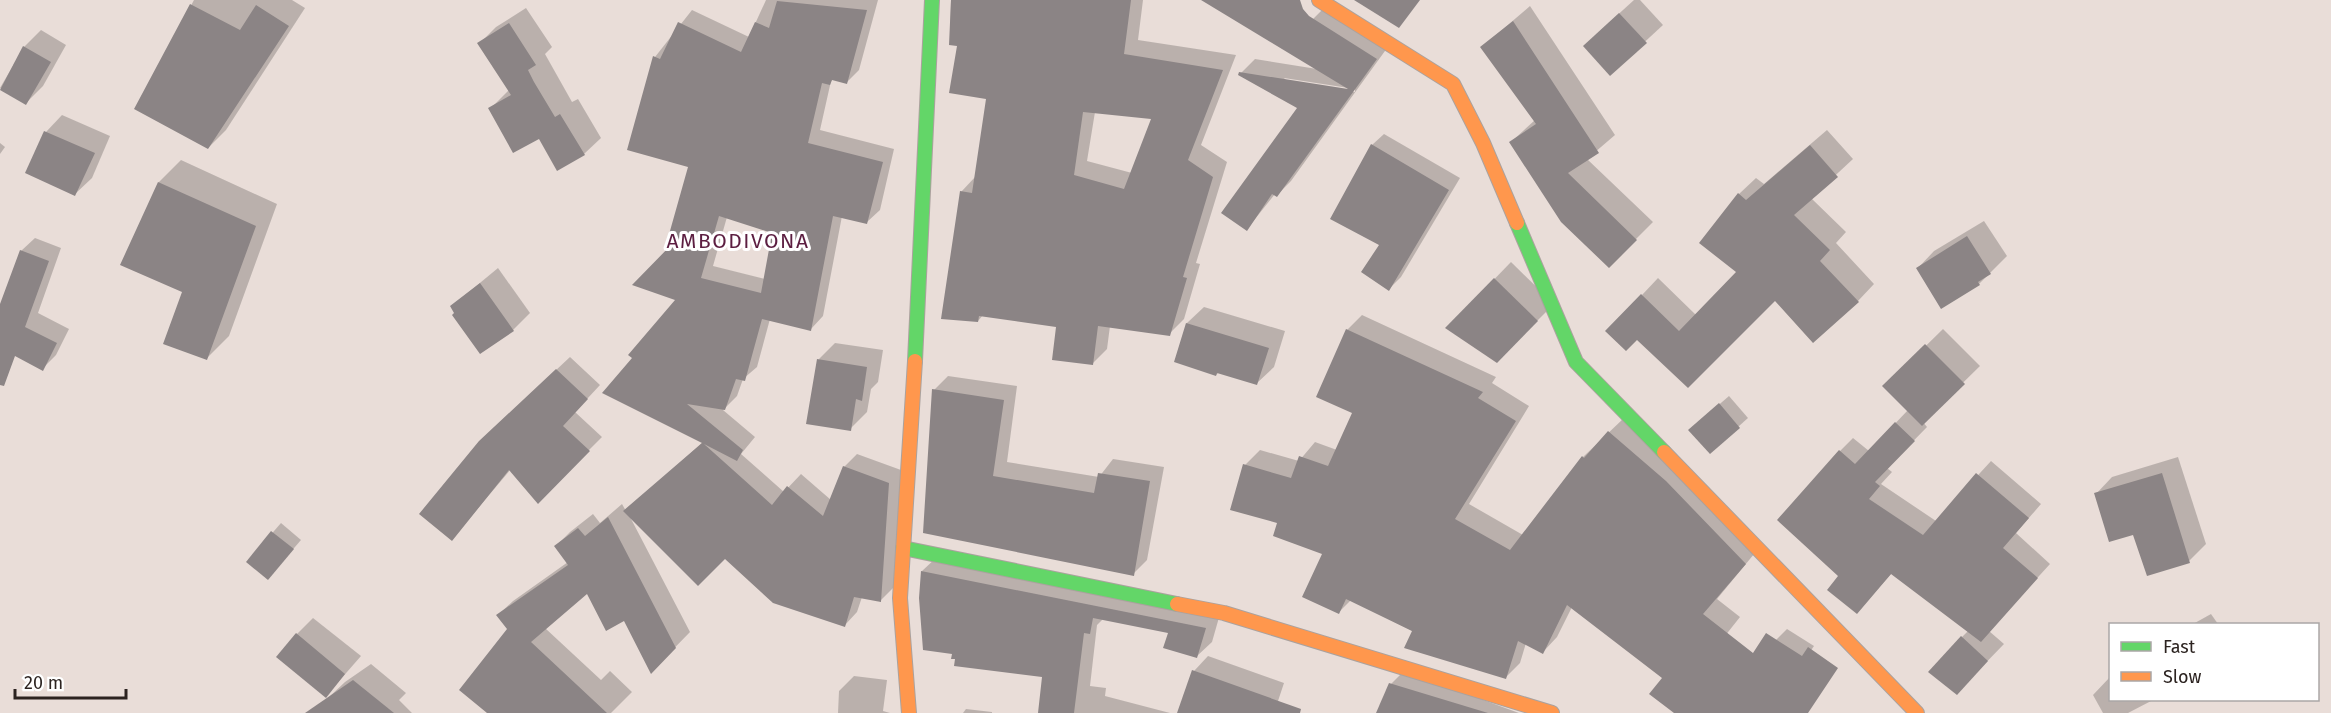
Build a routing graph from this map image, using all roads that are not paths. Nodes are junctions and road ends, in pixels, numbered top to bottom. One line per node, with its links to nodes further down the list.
1 (932, 0): 3 (street)
2 (1318, 0): 6 (street)
3 (903, 548): 4 (street); 5 (street)
4 (909, 713)
5 (1552, 713)
6 (1917, 713)

